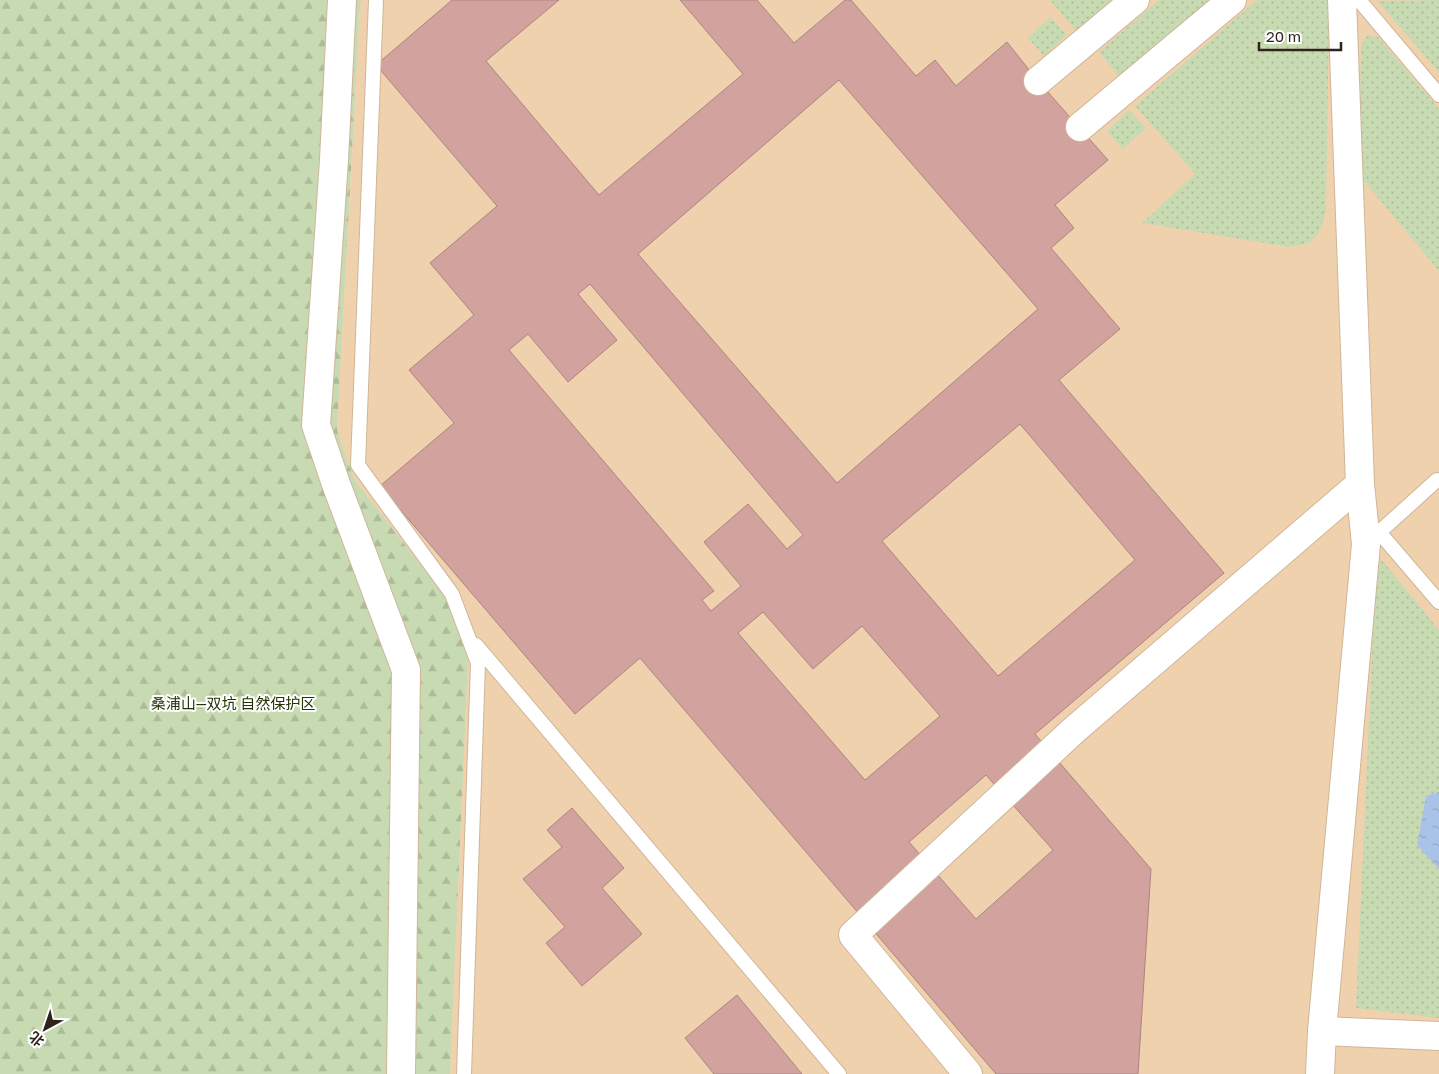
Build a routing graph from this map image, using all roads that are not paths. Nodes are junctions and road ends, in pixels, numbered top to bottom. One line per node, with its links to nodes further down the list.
1 (342, 0): 17 (street)
2 (376, 0): 14 (lane)
3 (1135, 0): 7 (street)
4 (1232, 0): 9 (street)
5 (1342, 0): 11 (street)
6 (1358, 0): 8 (lane)
7 (1038, 81)
8 (1439, 95)
9 (1080, 127)
10 (1437, 480): 12 (lane)
11 (1360, 484): 12 (street); 20 (street)
12 (1372, 538): 13 (lane); 15 (street)
13 (1439, 602)
14 (469, 637): 18 (lane); 19 (lane)
15 (1322, 1031): 16 (street); 21 (street)
16 (1439, 1036)
17 (401, 1074)
18 (464, 1074)
19 (839, 1074)
20 (968, 1074)
21 (1320, 1074)

